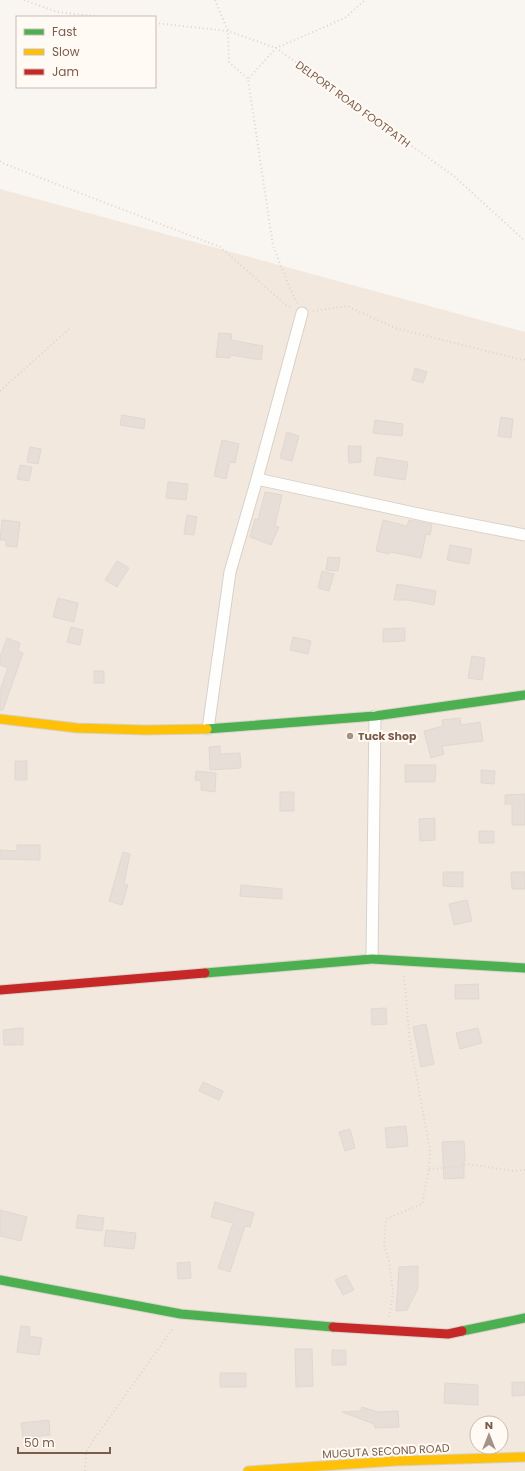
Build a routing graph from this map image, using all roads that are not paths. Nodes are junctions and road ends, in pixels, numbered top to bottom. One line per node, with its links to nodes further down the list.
1 (302, 313): 2 (street)
2 (257, 478): 3 (street); 7 (street)
3 (525, 535)
4 (525, 695): 5 (street)
5 (375, 716): 7 (street); 8 (street)
6 (0, 719): 7 (street)
7 (208, 729)
8 (372, 959): 9 (street); 10 (street)
9 (525, 968)
10 (0, 990)
11 (0, 1280): 12 (street)
12 (525, 1318)
13 (525, 1457): 14 (street, MUGUTA SECOND ROAD)
14 (396, 1466): 15 (street, MUGUTA SECOND ROAD)
15 (248, 1471)

